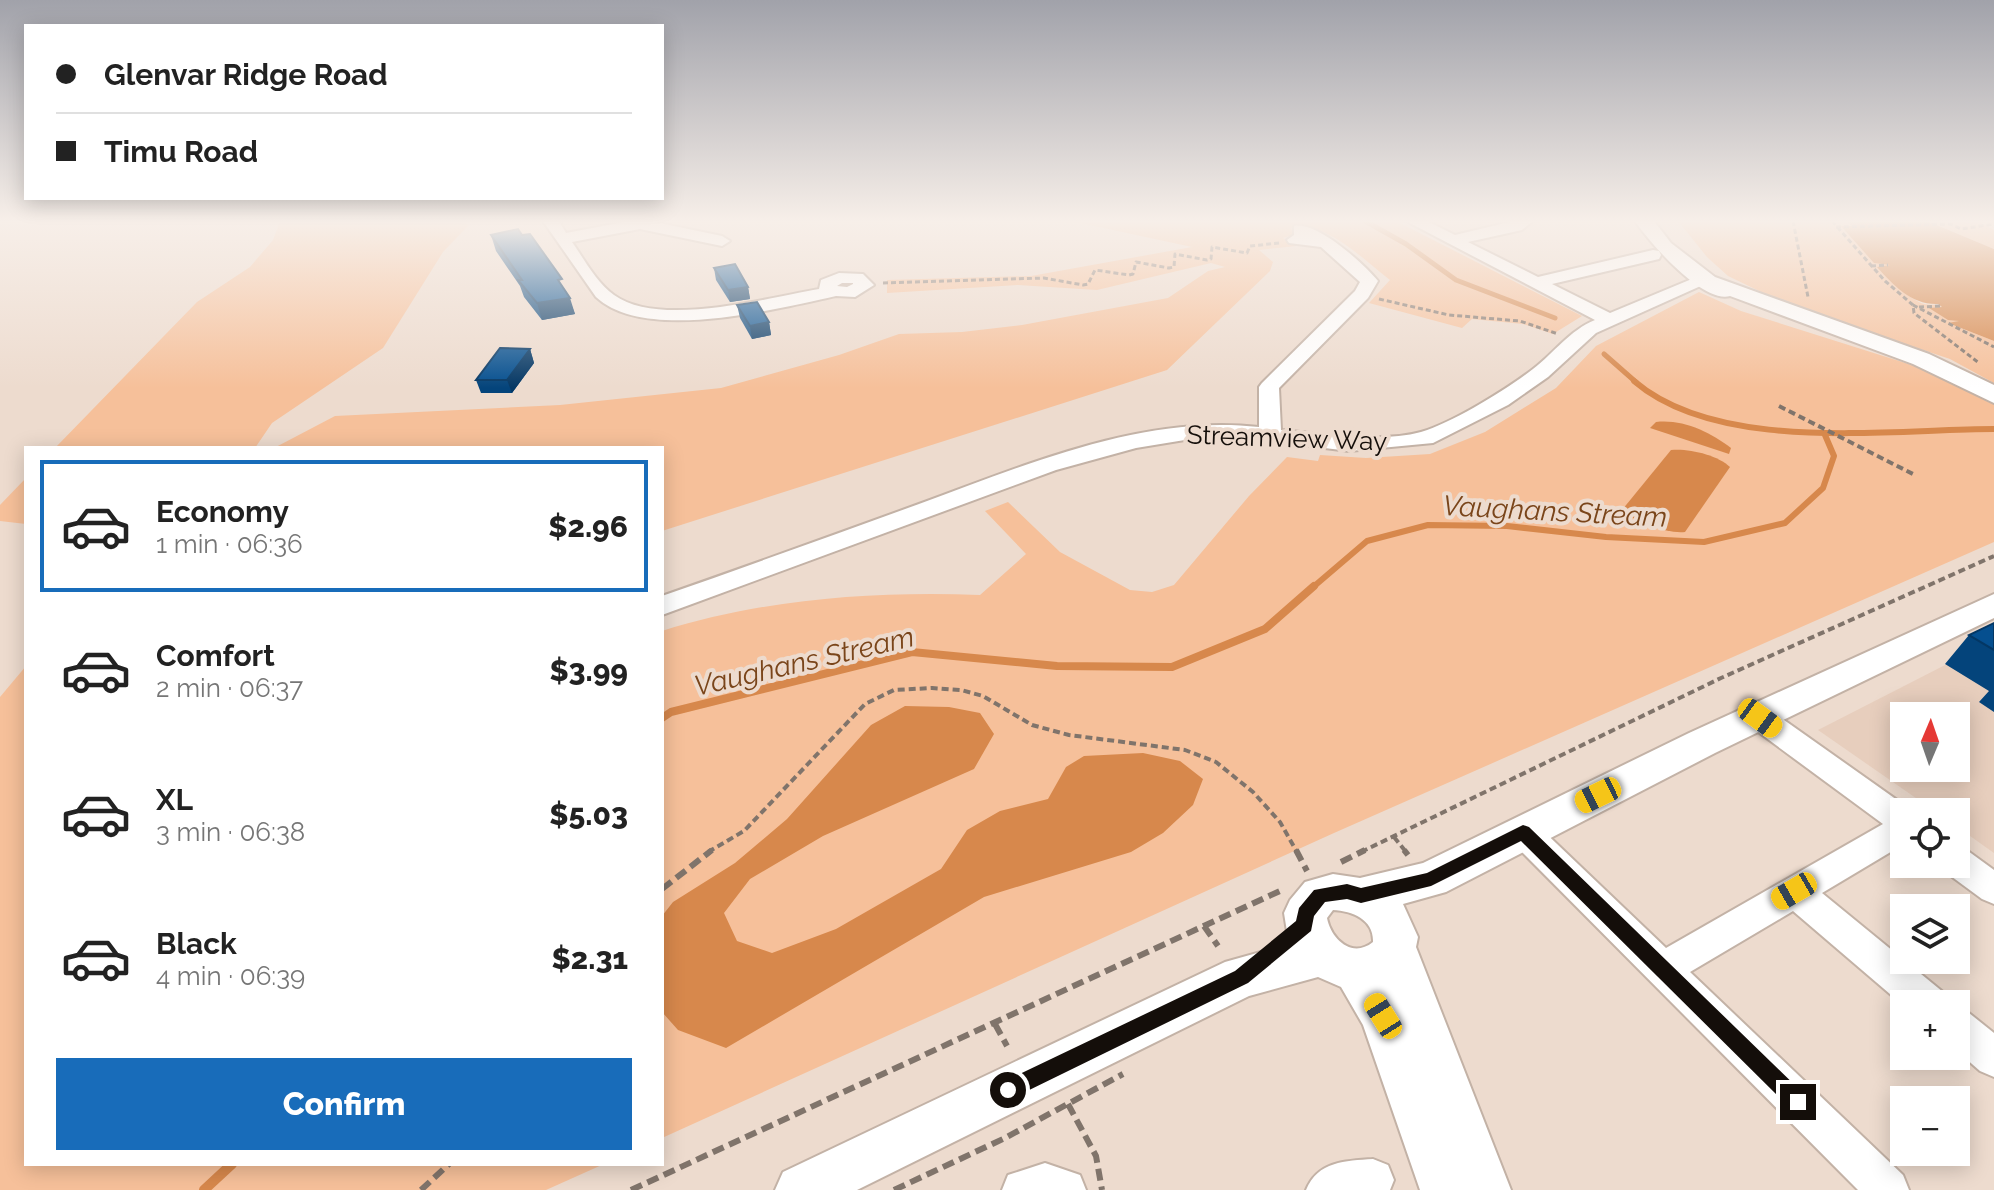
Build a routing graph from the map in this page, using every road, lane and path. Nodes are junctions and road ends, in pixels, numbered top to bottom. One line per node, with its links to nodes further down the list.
1 (590, 277): 11 (street)
2 (1092, 277): 11 (path)
3 (1364, 277): 12 (street)
4 (1523, 277): 10 (street)
5 (1566, 277): 10 (street)
6 (1699, 277): 9 (street)
7 (1804, 277): 13 (path)
8 (1882, 277): 14 (path)
9 (1705, 280): 16 (street, Streamview Way); 20 (street)
10 (1536, 283): 16 (street)
11 (865, 285)
12 (1362, 294): 17 (path); 22 (street)
13 (1808, 298)
14 (1914, 306): 15 (path); 18 (path); 19 (path)
15 (1941, 306)
16 (1611, 321): 17 (street, Streamview Way)
17 (1575, 340): 22 (street, Streamview Way)
18 (1994, 347)
19 (1983, 366)
20 (1994, 395)
21 (1779, 406): 23 (path)
22 (1270, 435): 24 (street, Streamview Way)
23 (1915, 475)
24 (664, 605)
25 (1994, 605): 26 (street)
26 (1760, 718): 27 (street); 28 (street)
27 (1890, 815)
28 (1523, 832): 31 (street); 41 (street)
29 (1890, 833): 36 (street)
30 (1394, 837): 31 (path)
31 (1420, 867): 37 (street); 39 (street)
32 (1970, 871): 35 (street)
33 (1310, 876): 34 (path)
34 (664, 887)
35 (1994, 889)
36 (1794, 891): 41 (street); 42 (street)
37 (1361, 896): 39 (street); 39 (street)
38 (1204, 926): 40 (path)
39 (1354, 945): 40 (street); 58 (street); 59 (street)
40 (1229, 962): 52 (street)
41 (1662, 969): 60 (street)
42 (1913, 990)
43 (995, 1024): 45 (path)
44 (1970, 1038): 46 (street)
45 (1007, 1046)
46 (1994, 1058)
47 (1136, 1067): 48 (path)
48 (1068, 1104): 53 (path); 56 (path)
49 (447, 1166): 51 (path)
50 (1373, 1180): 57 (street)
51 (421, 1190)
52 (801, 1190)
53 (894, 1190)
54 (1023, 1190): 55 (street)
55 (1065, 1190)
56 (1102, 1190)
57 (1327, 1190)
58 (1446, 1190)
59 (1485, 1190)
60 (1888, 1190)

